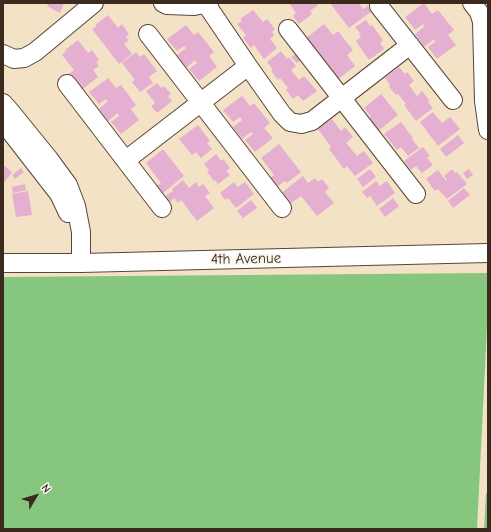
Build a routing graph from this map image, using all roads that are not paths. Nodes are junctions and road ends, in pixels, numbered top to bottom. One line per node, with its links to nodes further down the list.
1 (94, 3): 9 (street)
2 (163, 3): 4 (street)
3 (472, 3): 17 (street)
4 (208, 4): 10 (street)
5 (379, 6): 8 (street)
6 (288, 29): 12 (street)
7 (148, 34): 14 (street)
8 (410, 45): 12 (street); 13 (street)
9 (3, 54)
10 (248, 66): 12 (street); 14 (street)
11 (67, 84): 18 (street)
12 (341, 98): 19 (street)
13 (453, 100)
14 (201, 102): 18 (street); 21 (street)
15 (3, 103): 24 (street)
16 (3, 122): 24 (street)
17 (488, 130)
18 (126, 160): 20 (street)
19 (416, 194)
20 (162, 208)
21 (282, 208)
22 (488, 253): 24 (street, 4th Avenue)
23 (3, 263): 24 (street, 4th Avenue)
24 (76, 263)

